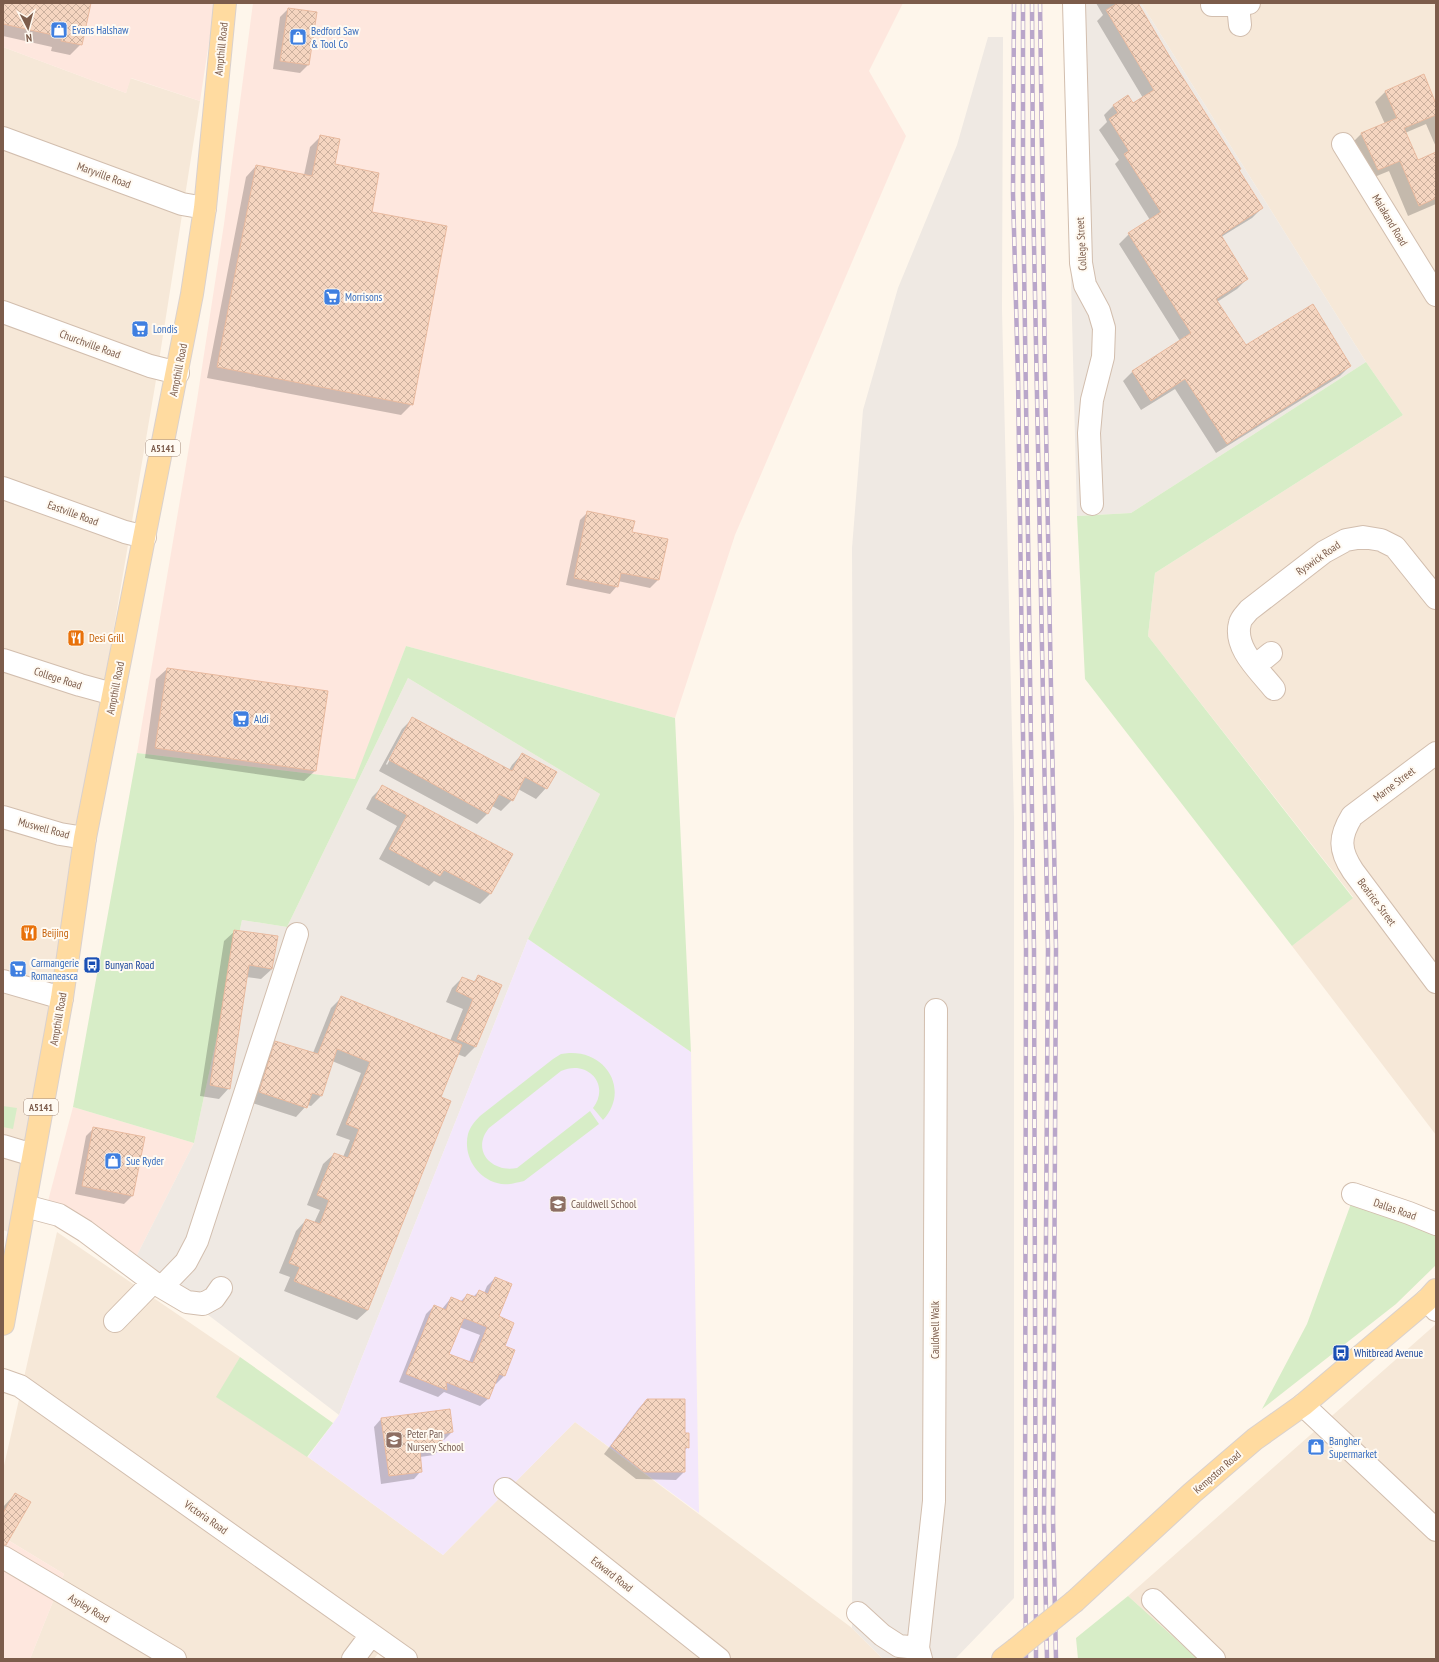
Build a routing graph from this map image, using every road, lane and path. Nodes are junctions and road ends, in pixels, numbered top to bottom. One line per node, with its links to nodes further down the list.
1 (225, 3): 7 (main road, Ampthill Road / A5141)
2 (1074, 3): 12 (street, College Street)
3 (1212, 5): 4 (street)
4 (1242, 11)
5 (3, 138): 7 (street, Maryville Road)
6 (1343, 144): 8 (street, Malakand Road)
7 (206, 208): 10 (main road, Ampthill Road / A5141)
8 (1436, 295)
9 (3, 312): 10 (street, Churchville Road)
10 (178, 373): 13 (main road, Ampthill Road / A5141)
11 (3, 488): 13 (street, Eastville Road)
12 (1092, 504)
13 (144, 537): 17 (main road, Ampthill Road / A5141)
14 (1436, 598): 16 (street, Ryswick Road)
15 (3, 660): 17 (street, College Road)
16 (1274, 689)
17 (113, 694): 21 (main road, Ampthill Road / A5141)
18 (1436, 753): 19 (street, Marne Street)
19 (1352, 816): 24 (street, Beatrice Street)
20 (3, 817): 21 (street, Muswell Road)
21 (85, 838): 25 (main road, Ampthill Road / A5141)
22 (297, 934): 32 (street)
23 (3, 981): 25 (street)
24 (1436, 982)
25 (62, 998): 28 (main road, Ampthill Road / A5141)
26 (936, 1010): 45 (street, Cauldwell Walk)
27 (3, 1146): 28 (street)
28 (33, 1155): 30 (main road, Ampthill Road / A5141)
29 (1353, 1194): 31 (street, Dallas Road)
30 (25, 1206): 32 (street); 36 (main road, Ampthill Road / A5141)
31 (1436, 1224)
32 (158, 1285): 33 (street); 35 (street)
33 (221, 1288)
34 (1433, 1300): 38 (main road, Kempston Road)
35 (115, 1321)
36 (3, 1324)
37 (3, 1380): 44 (street, Victoria Road)
38 (1303, 1405): 40 (street); 46 (main road, Kempston Road, bridge)
39 (505, 1489): 50 (street, Edward Road)
40 (1436, 1530)
41 (3, 1557): 47 (street, Aspley Road)
42 (1153, 1600): 51 (street)
43 (858, 1613): 45 (street, Cauldwell Walk)
44 (372, 1635): 48 (street); 49 (street, Victoria Road)
45 (920, 1654)
46 (1010, 1654)
47 (175, 1659)
48 (353, 1659)
49 (406, 1659)
50 (719, 1659)
51 (1214, 1659)

